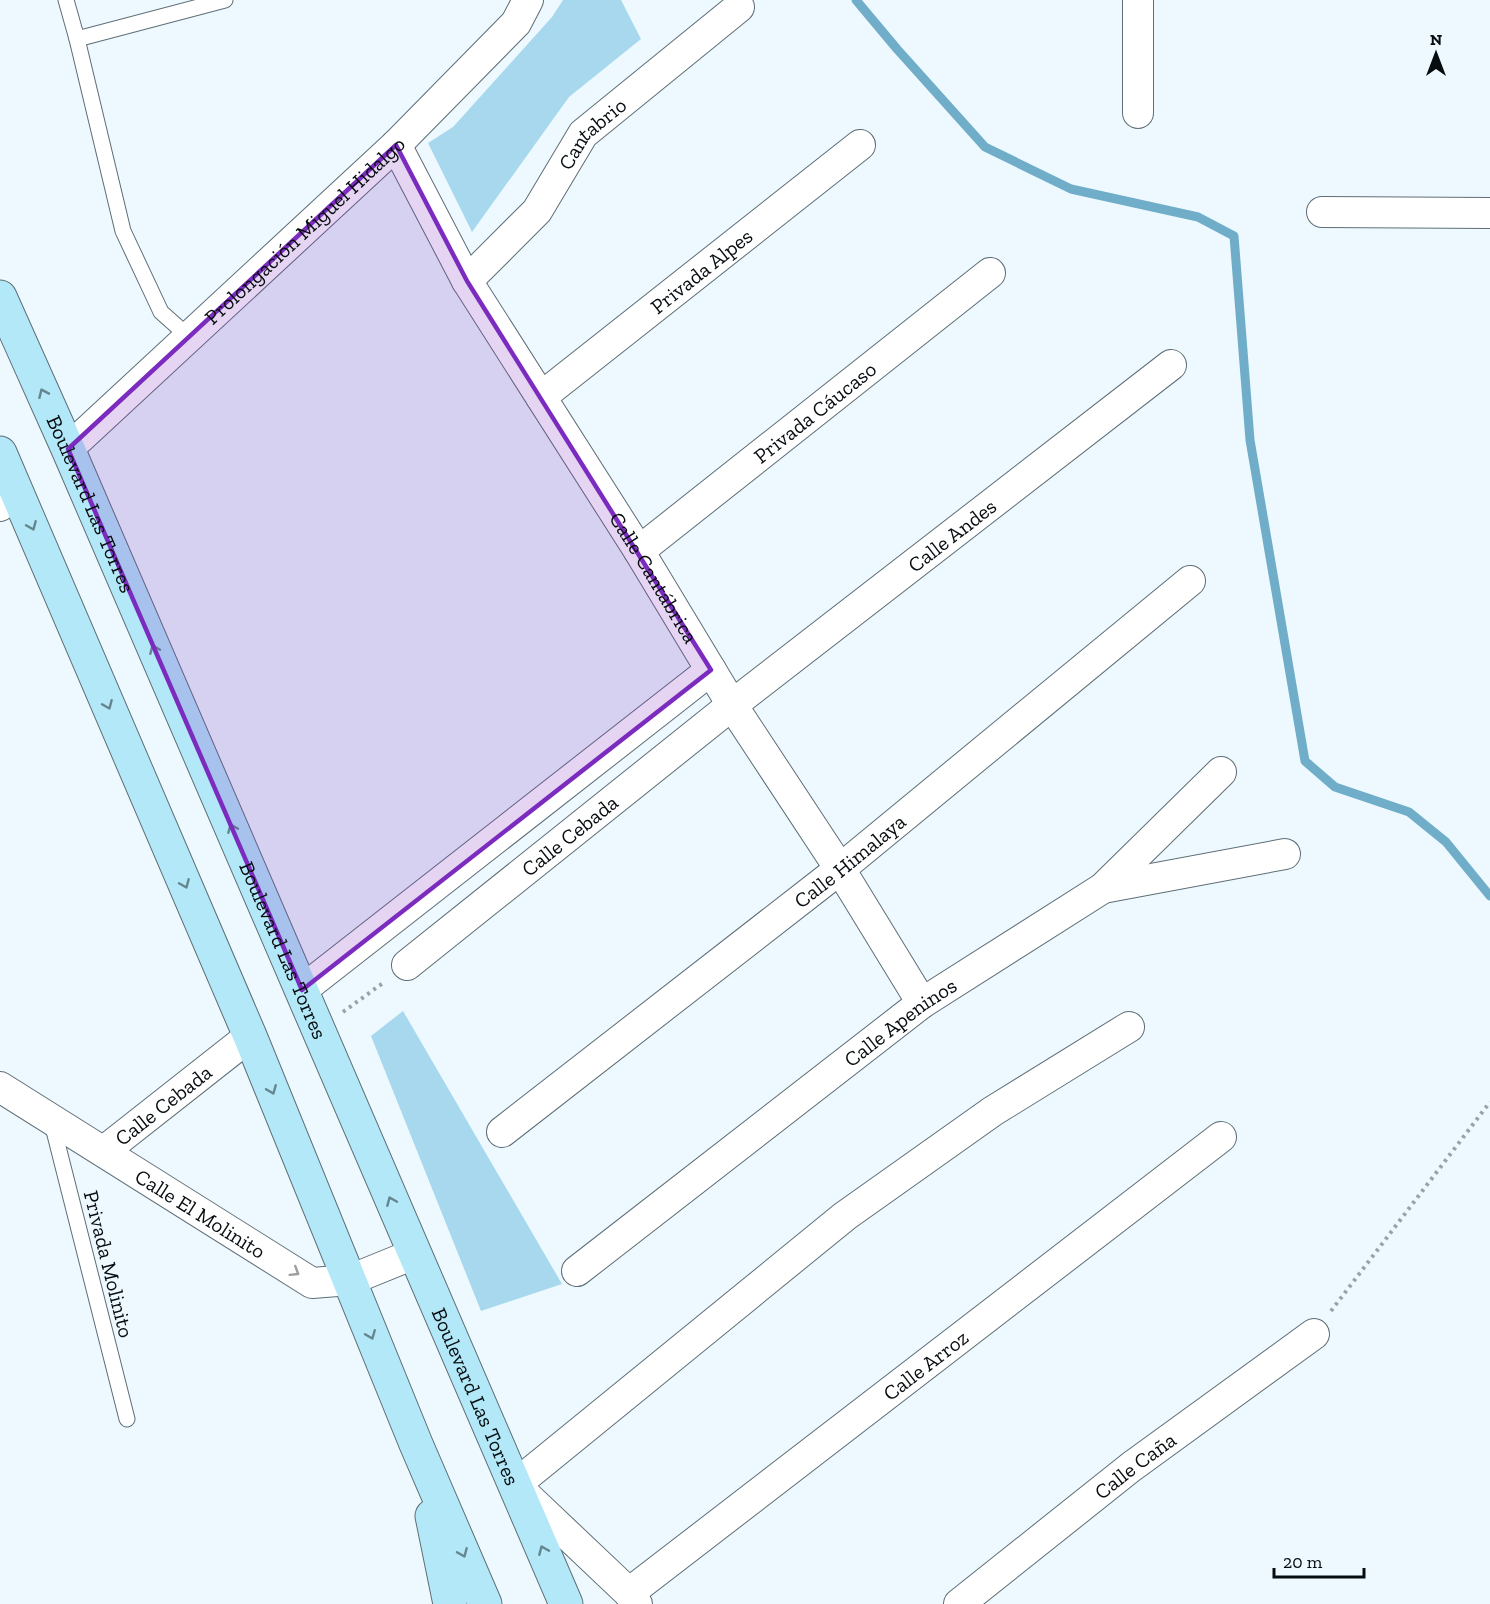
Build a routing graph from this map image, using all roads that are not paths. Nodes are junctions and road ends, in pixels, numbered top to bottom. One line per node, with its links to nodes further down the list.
1 (66, 0): 6 (lane)
2 (225, 0): 6 (lane)
3 (528, 0): 8 (street, Prolongación Miguel Hidalgo)
4 (1138, 0): 7 (street)
5 (739, 7): 13 (street, Cantabrio)
6 (77, 39): 15 (lane)
7 (1138, 112)
8 (396, 145): 13 (street, Calle Cantábrica); 15 (street, Prolongación Miguel Hidalgo)
9 (860, 145): 17 (street, Privada Alpes)
10 (1322, 212): 11 (street)
11 (1490, 213)
12 (990, 273): 21 (street, Privada Cáucaso)
13 (467, 281): 17 (street, Calle Cantábrica)
14 (0, 297): 18 (main road, Boulevard Las Torres, one-way to 14)
15 (189, 337): 18 (street, Prolongación Miguel Hidalgo)
16 (1171, 365): 24 (street, Calle Andes)
17 (541, 397): 21 (street, Calle Cantábrica)
18 (68, 449): 30 (main road, Boulevard Las Torres, one-way to 18)
19 (0, 453): 20 (main road)
20 (9, 499): 33 (main road, one-way to 33)
21 (639, 551): 23 (street, Calle Cantábrica)
22 (1191, 581): 27 (street, Calle Himalaya)
23 (711, 670): 24 (street, Calle Cantábrica); 30 (street)
24 (732, 705): 27 (street, Calle Cantábrica); 29 (street, Calle Cebada)
25 (1221, 772): 28 (street, Calle Apeninos)
26 (1285, 854): 28 (street)
27 (840, 870): 31 (street, Calle Cantábrica); 36 (street, Calle Himalaya)
28 (1103, 888): 31 (street, Calle Apeninos)
29 (407, 965)
30 (302, 990): 39 (main road, Boulevard Las Torres, one-way to 30)
31 (922, 1003): 40 (street, Calle Apeninos)
32 (1129, 1027): 45 (street)
33 (250, 1036): 38 (street, Calle Cebada); 41 (main road, one-way to 41)
34 (0, 1087): 35 (street, Calle El Molinito)
35 (51, 1120): 38 (street, Calle El Molinito); 43 (lane, Privada Molinito)
36 (502, 1132)
37 (1221, 1137): 46 (street, Calle Arroz)
38 (104, 1152): 41 (street, Calle El Molinito, one-way to 41)
39 (414, 1254): 41 (street, Calle El Molinito); 45 (main road, Boulevard Las Torres)
40 (577, 1271)
41 (350, 1280): 44 (main road, one-way to 44)
42 (1314, 1334): 50 (street, Calle Caña)
43 (127, 1419)
44 (416, 1444): 47 (main road); 48 (main road, one-way to 48)
45 (515, 1485): 46 (street); 49 (main road, Boulevard Las Torres, one-way to 45)
46 (633, 1599)
47 (450, 1604)
48 (485, 1604)
49 (566, 1604)
50 (959, 1604)

